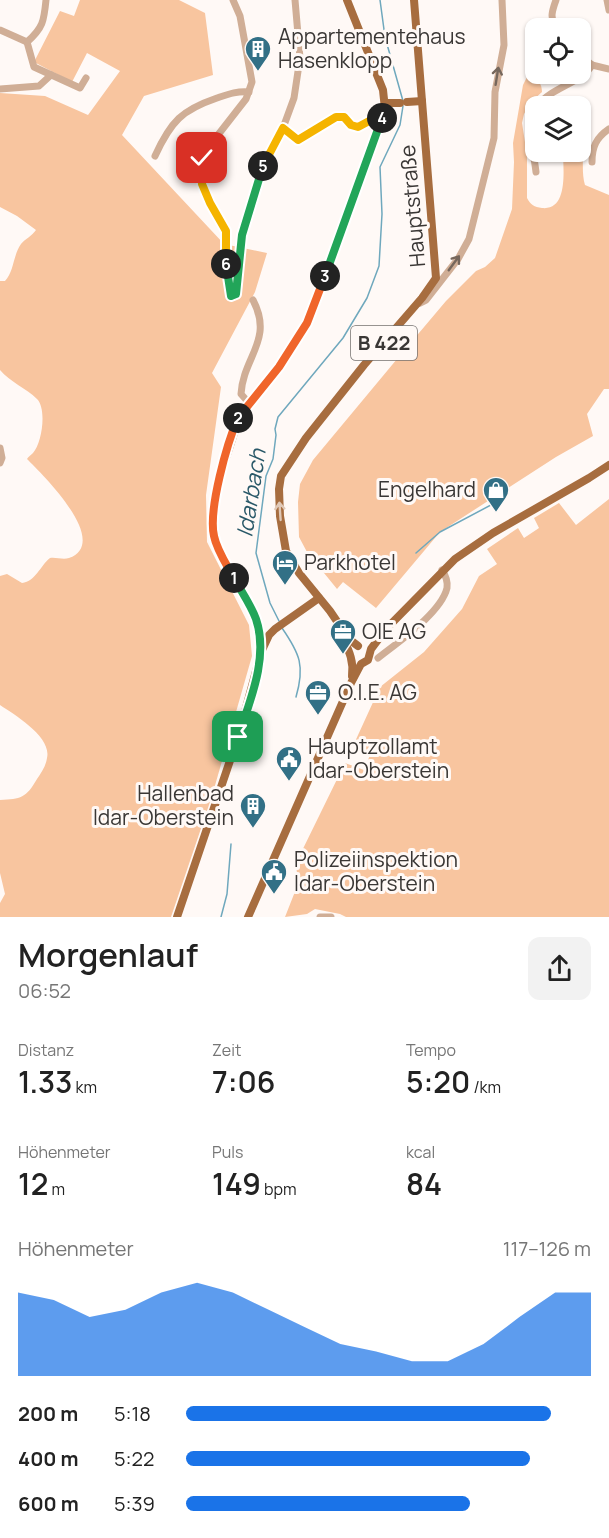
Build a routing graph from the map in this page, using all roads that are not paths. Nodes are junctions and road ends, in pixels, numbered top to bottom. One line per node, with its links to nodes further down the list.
1 (46, 0): 12 (street)
2 (233, 0): 18 (street)
3 (295, 0): 23 (street)
4 (347, 0): 21 (main road)
5 (414, 0): 20 (main road, Hauptstraße / B 422)
6 (502, 0): 30 (street, one-way to 6)
7 (556, 0): 10 (street)
8 (607, 0): 9 (street)
9 (609, 10)
10 (551, 18)
11 (0, 30): 12 (street)
12 (27, 42): 15 (street)
13 (592, 65): 14 (street); 19 (street)
14 (609, 69)
15 (51, 75): 16 (street); 17 (street)
16 (86, 78)
17 (0, 89)
18 (249, 92): 23 (street); 25 (street)
19 (548, 96)
20 (422, 101): 21 (main road); 30 (main road, Hauptstraße / B 422)
21 (386, 103): 22 (main road)
22 (384, 113): 23 (street); 31 (main road)
23 (283, 128)
24 (609, 129): 27 (street)
25 (155, 156)
26 (536, 162): 28 (street)
27 (592, 162)
28 (537, 172)
29 (253, 300): 31 (street)
30 (415, 306): 36 (main road, Hauptstraße / B 422, one-way to 30)
31 (249, 403): 37 (main road)
32 (0, 448): 33 (street)
33 (0, 463)
34 (609, 465): 35 (main road)
35 (442, 570): 40 (main road); 41 (street)
36 (319, 598): 38 (main road); 40 (main road, Hauptstraße / B 422)
37 (255, 618): 38 (main road); 39 (main road)
38 (269, 635): 39 (main road)
39 (261, 653): 43 (main road)
40 (359, 653): 42 (main road, Hauptstraße / B 422)
41 (378, 658)
42 (256, 897): 44 (main road, Hauptstraße / B 422); 45 (main road, Hauptstraße / B 422)
43 (177, 917)
44 (248, 917)
45 (255, 917)
46 (320, 917): 47 (street)
47 (331, 917)

